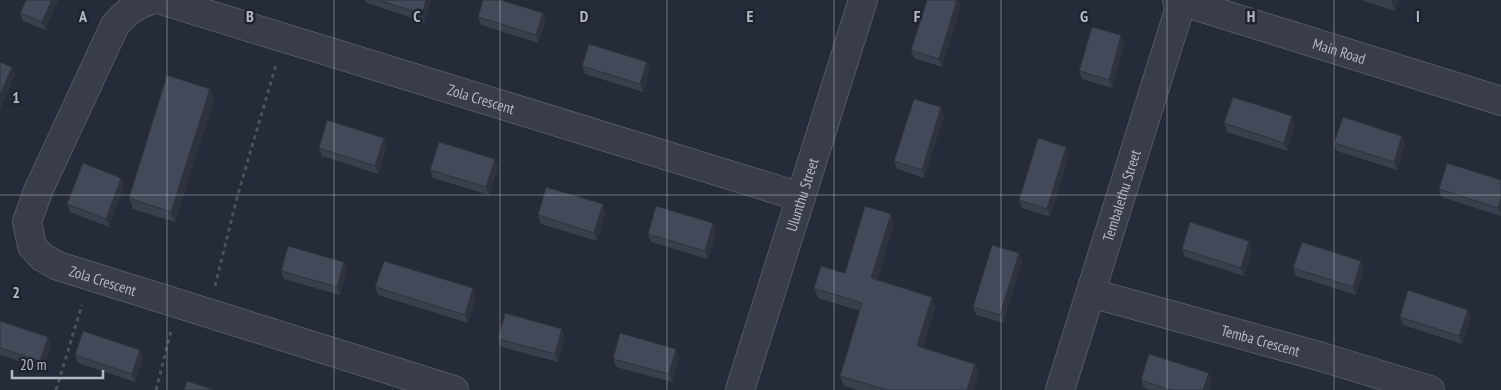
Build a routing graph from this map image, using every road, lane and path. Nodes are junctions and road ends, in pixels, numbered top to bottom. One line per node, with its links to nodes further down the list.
1 (152, 0): 8 (street, Zola Crescent)
2 (161, 0): 5 (street, Zola Crescent)
3 (863, 0): 7 (street, Ulunthu Street)
4 (1180, 1): 6 (street, Main Road); 9 (street, Tembalethu Street)
5 (284, 38): 7 (street, Zola Crescent); 11 (path)
6 (1501, 101)
7 (801, 197): 15 (street, Ulunthu Street)
8 (91, 276): 10 (street, Zola Crescent); 12 (path)
9 (1091, 293): 16 (street, Tembalethu Street); 17 (street, Temba Crescent)
10 (178, 304): 11 (street, Zola Crescent); 13 (path)
11 (208, 313): 14 (street, Zola Crescent)
12 (56, 390)
13 (156, 390)
14 (454, 390)
15 (740, 390)
16 (1060, 390)
17 (1430, 390)

